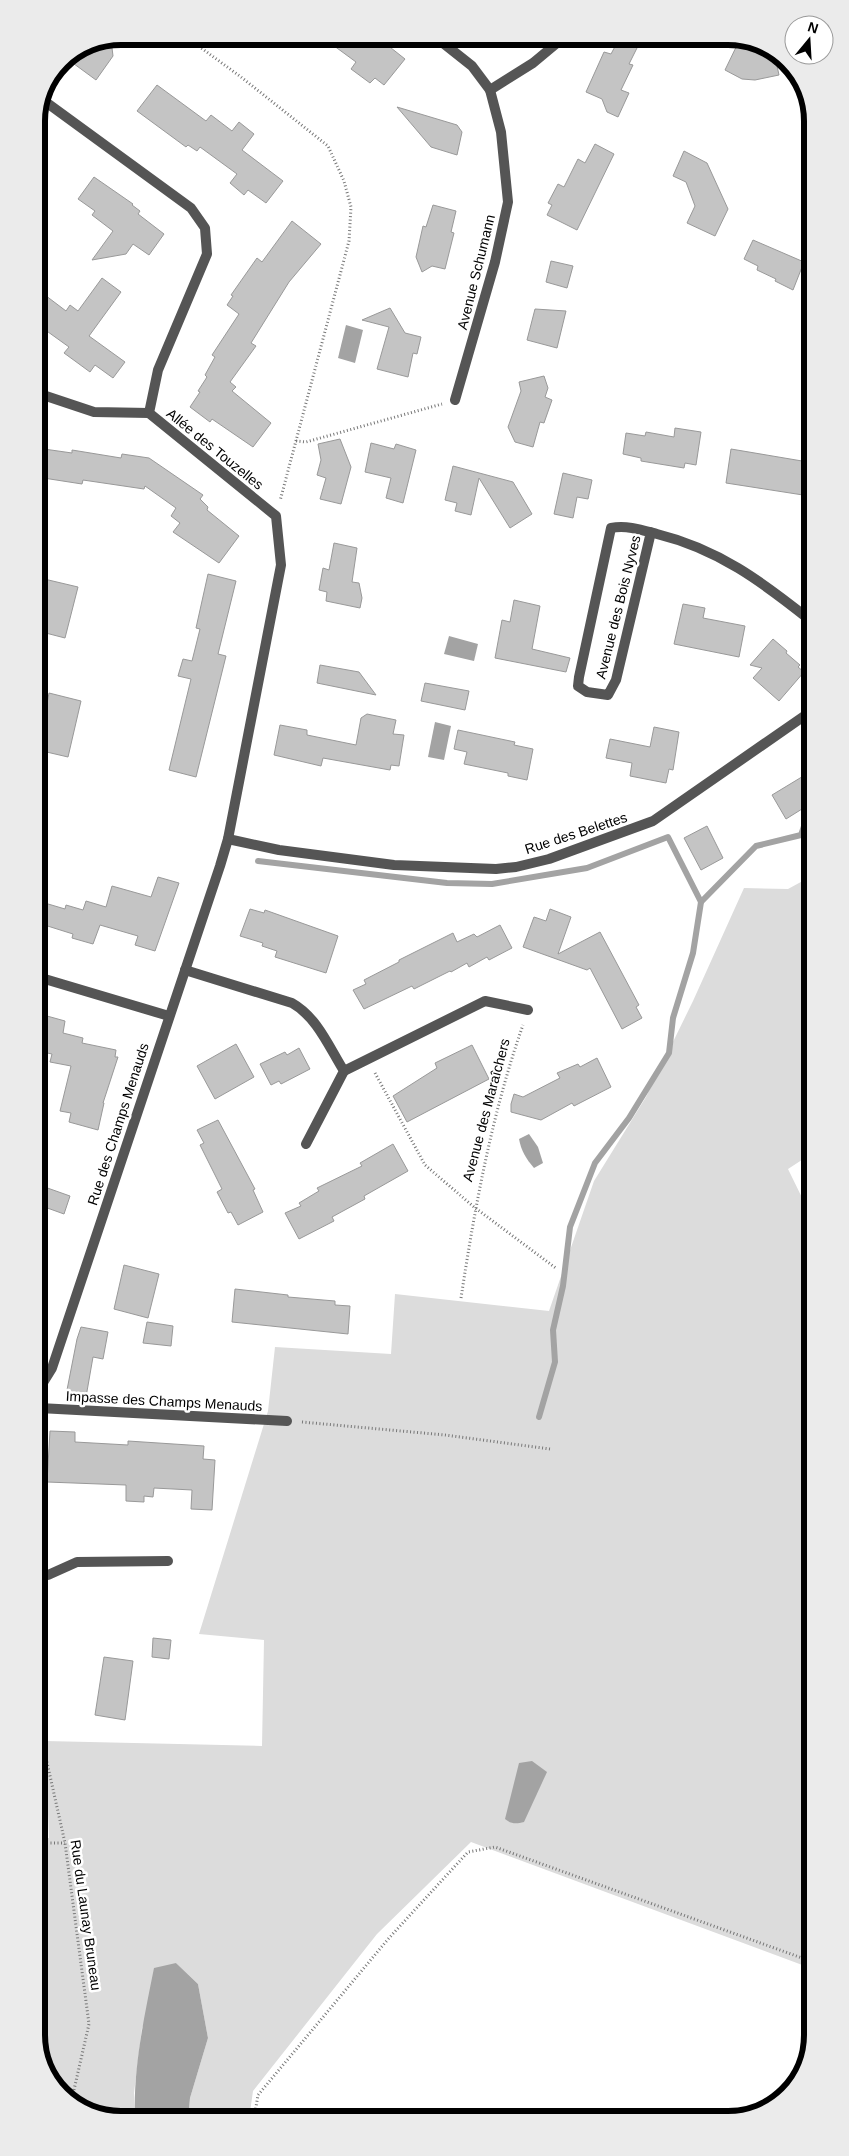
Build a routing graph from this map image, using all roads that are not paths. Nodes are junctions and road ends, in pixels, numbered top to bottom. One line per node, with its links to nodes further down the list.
1 (446, 45): 3 (street, Avenue Schumann)
2 (555, 45): 3 (street)
3 (490, 90): 6 (street, Avenue Schumann)
4 (48, 103): 7 (street, Allée des Touzelles)
5 (45, 396): 7 (street)
6 (455, 400)
7 (149, 413): 11 (street, Allée des Touzelles)
8 (651, 532): 8 (street, Avenue des Bois Nyves); 9 (street, Avenue des Bois Nyves)
9 (804, 615)
10 (804, 716): 11 (street, Rue des Belettes)
11 (228, 839): 12 (street, Rue des Champs Menauds)
12 (185, 970): 15 (street, Rue des Champs Menauds); 16 (street)
13 (45, 979): 15 (street)
14 (528, 1010): 16 (street)
15 (169, 1016): 18 (street, Rue des Champs Menauds)
16 (344, 1072): 17 (street)
17 (306, 1144)
18 (45, 1379)
19 (45, 1408): 20 (street, Impasse des Champs Menauds)
20 (288, 1421)
21 (168, 1561): 22 (street)
22 (45, 1575)

